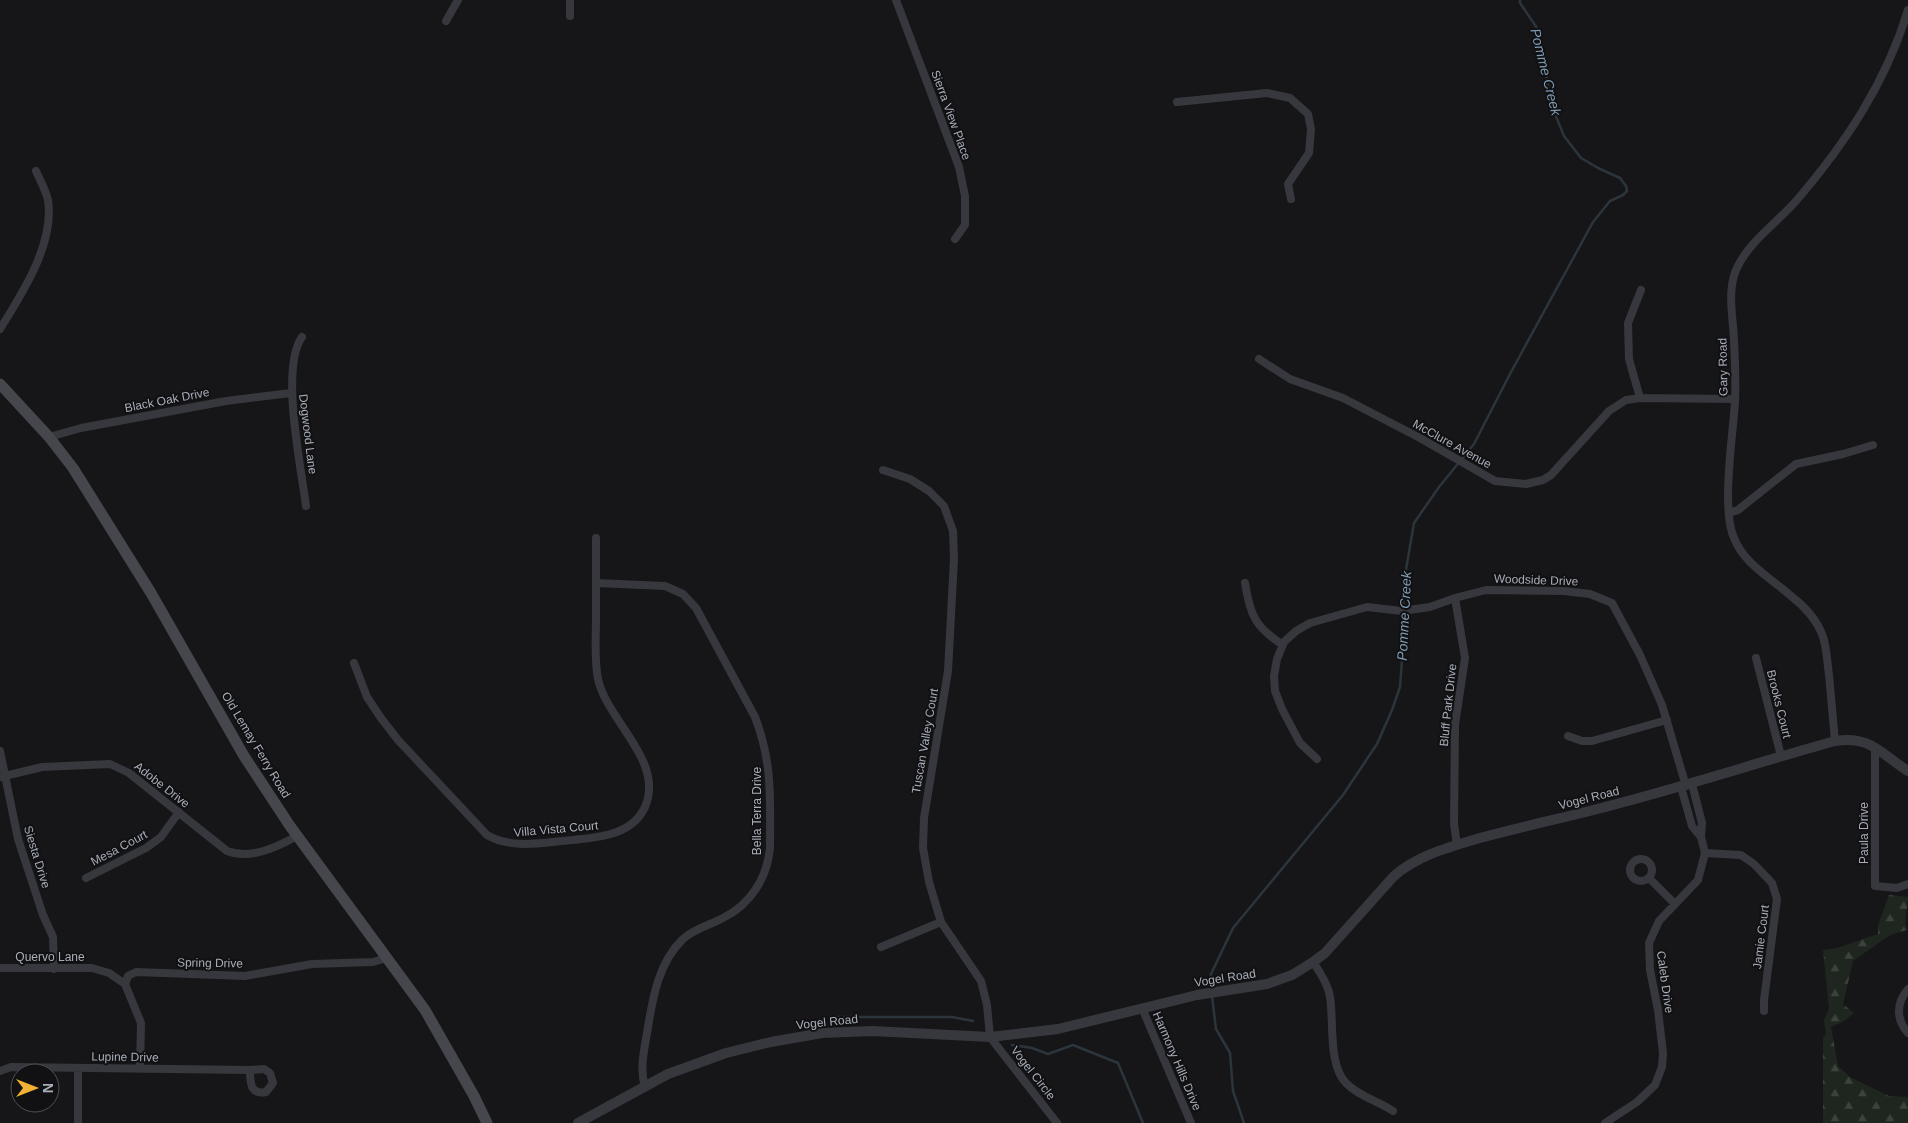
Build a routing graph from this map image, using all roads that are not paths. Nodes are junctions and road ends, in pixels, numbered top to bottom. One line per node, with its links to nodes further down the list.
1 (458, 0): 6 (street)
2 (570, 0): 5 (street)
3 (896, 0): 10 (street, Sierra View Place)
4 (1908, 10): 18 (street, Gary Road)
5 (570, 16)
6 (446, 21)
7 (1177, 102): 9 (street)
8 (36, 171): 12 (street)
9 (1291, 199)
10 (955, 238)
11 (1640, 290): 17 (street)
12 (0, 329)
13 (302, 337): 16 (street, Dogwood Lane)
14 (1259, 359): 17 (street, McClure Avenue)
15 (0, 384): 19 (main road, Old Lemay Ferry Road)
16 (291, 393): 19 (street, Black Oak Drive); 22 (street, Dogwood Lane)
17 (1640, 398): 18 (street, McClure Avenue)
18 (1735, 399): 23 (street, Gary Road)
19 (49, 437): 42 (main road, Old Lemay Ferry Road)
20 (1873, 445): 23 (street)
21 (883, 470): 49 (street, Tuscan Valley Court)
22 (306, 506)
23 (1729, 513): 33 (street, Gary Road)
24 (596, 538): 25 (street, Villa Vista Court)
25 (596, 583): 30 (street, Villa Vista Court); 65 (street, Bella Terra Drive)
26 (1245, 583): 28 (street)
27 (1455, 598): 28 (street, Woodside Drive); 31 (street, Woodside Drive); 43 (street, Bluff Park Drive)
28 (1283, 646): 37 (street, Woodside Drive)
29 (1756, 658): 36 (street, Brooks Court)
30 (354, 663)
31 (1667, 720): 32 (street); 40 (street, Woodside Drive)
32 (1568, 736)
33 (1835, 741): 34 (street, Vogel Road); 36 (street, Vogel Road)
34 (1875, 748): 38 (street, Vogel Road); 47 (street, Paula Drive)
35 (0, 751): 39 (street, Siesta Drive)
36 (1781, 756): 40 (street, Vogel Road)
37 (1317, 759)
38 (1908, 770)
39 (3, 776): 41 (street, Adobe Drive); 54 (street, Siesta Drive)
40 (1686, 786): 43 (street, Vogel Road); 44 (street, Caleb Drive)
41 (179, 812): 42 (street, Adobe Drive); 45 (street, Mesa Court)
42 (297, 836): 51 (main road, Old Lemay Ferry Road)
43 (1457, 845): 52 (street, Vogel Road)
44 (1705, 853): 48 (street, Caleb Drive); 58 (street, Jamie Court)
45 (86, 878)
46 (1649, 878): 48 (street)
47 (1908, 884)
48 (1675, 904): 72 (street, Caleb Drive)
49 (941, 922): 50 (street); 60 (street, Tuscan Valley Court)
50 (881, 947)
51 (388, 958): 55 (street, Spring Drive); 68 (main road, Old Lemay Ferry Road)
52 (1313, 962): 57 (street, Vogel Road); 66 (street)
53 (0, 968): 54 (street, Quervo Lane)
54 (54, 968): 55 (street, Quervo Lane)
55 (125, 984): 62 (street)
56 (1908, 989): 59 (street)
57 (1142, 1008): 60 (street, Vogel Road); 71 (street, Harmony Hills Drive)
58 (1764, 1011)
59 (1908, 1033)
60 (990, 1037): 65 (street, Vogel Road); 70 (street, Vogel Circle)
61 (78, 1068): 62 (street, Lupine Drive); 64 (street, Lupine Drive); 67 (street)
62 (140, 1068): 63 (street, Lupine Drive)
63 (250, 1070)
64 (0, 1071)
65 (645, 1087): 69 (street, Vogel Road)
66 (1393, 1111)
67 (78, 1123)
68 (487, 1123)
69 (578, 1123)
70 (1058, 1123)
71 (1191, 1123)
72 (1605, 1123)

